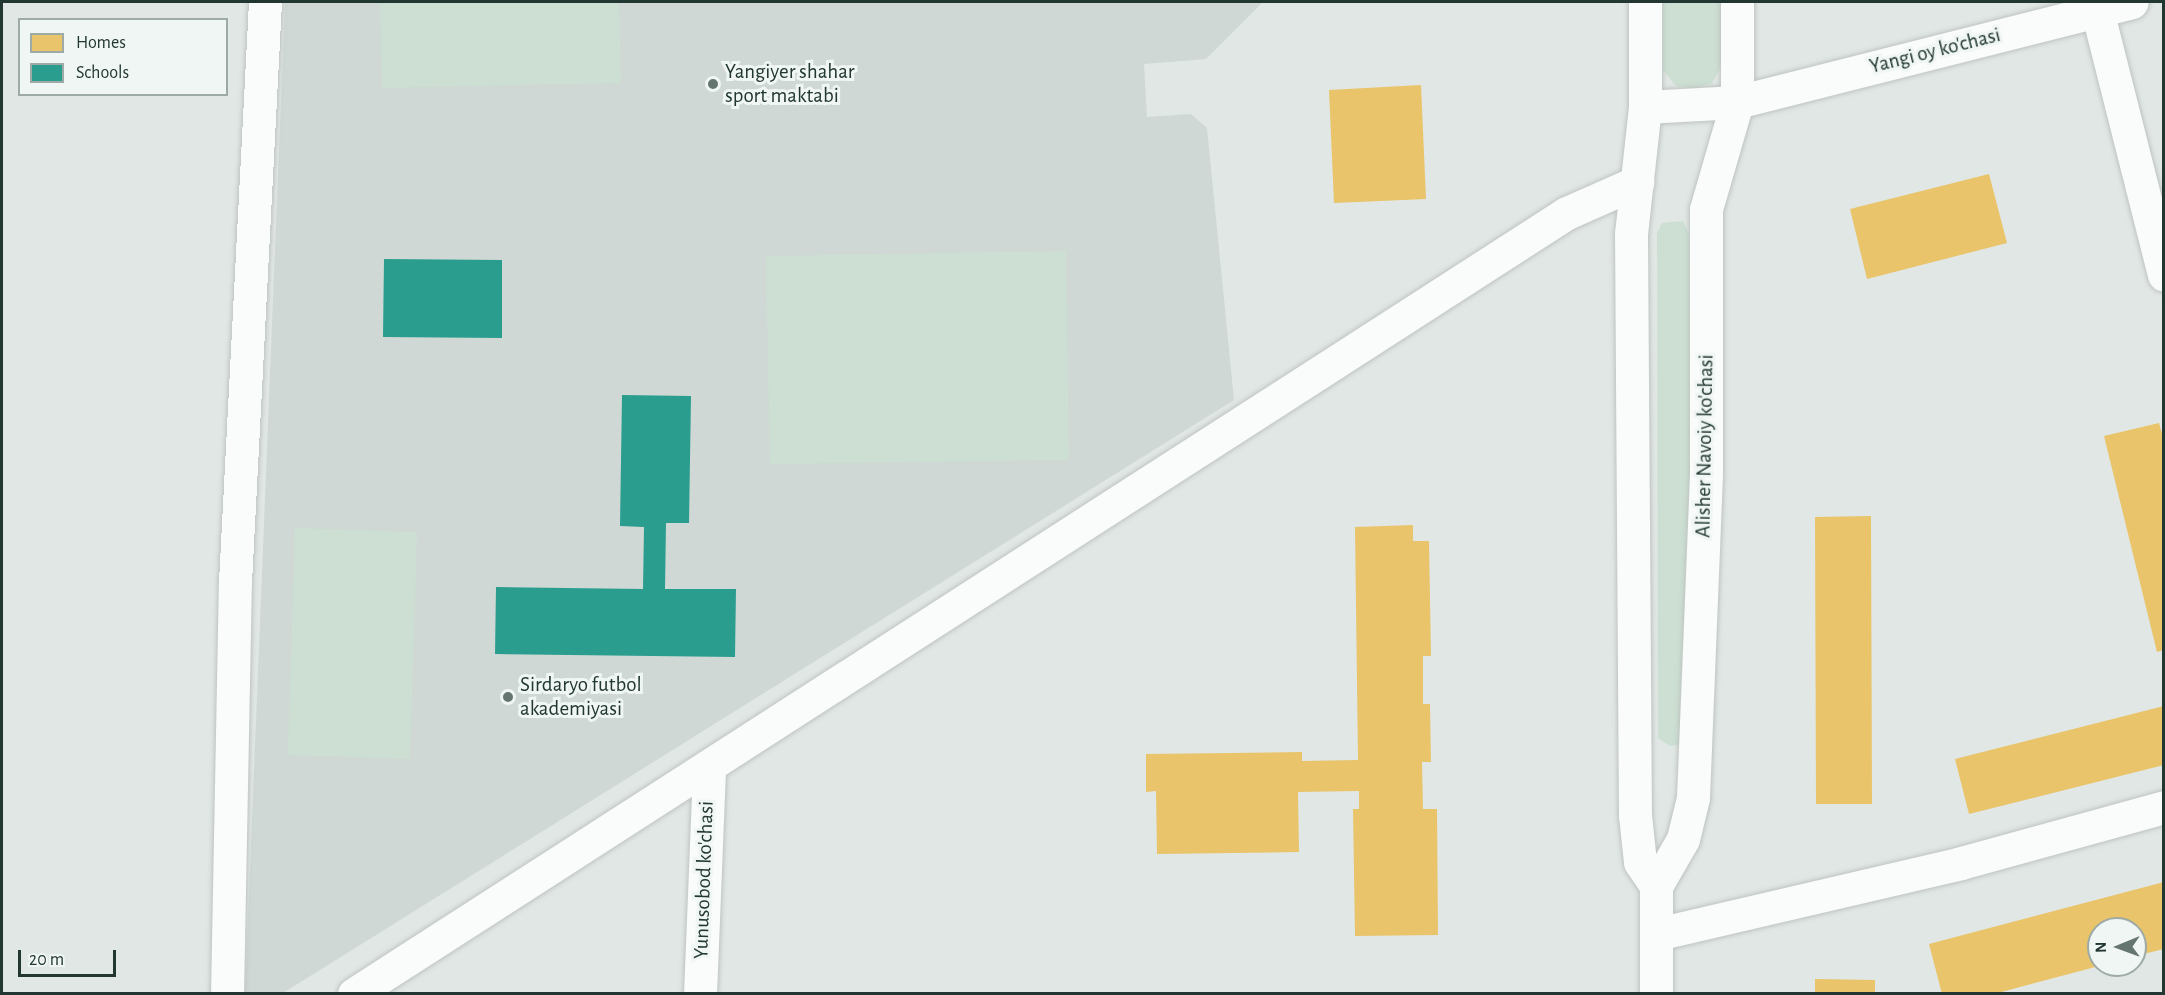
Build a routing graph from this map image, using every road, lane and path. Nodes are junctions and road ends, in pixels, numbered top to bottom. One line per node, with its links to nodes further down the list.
1 (265, 2): 14 (street)
2 (1645, 2): 7 (street)
3 (1737, 2): 6 (street, Alisher Navoiy ko'chasi)
4 (2132, 2): 5 (street, Yangi oy ko'chasi)
5 (2097, 10): 6 (street, Yangi oy ko'chasi); 9 (street)
6 (1737, 102): 7 (street, Yangi oy ko'chasi); 12 (street, Alisher Navoiy ko'chasi)
7 (1645, 107): 8 (street)
8 (1637, 182): 10 (street); 12 (street)
9 (2163, 275)
10 (709, 766): 15 (street); 16 (street, Yunusobod ko'chasi)
11 (2163, 807): 13 (street)
12 (1656, 886): 13 (street)
13 (1657, 934): 17 (street)
14 (227, 993)
15 (354, 993)
16 (700, 993)
17 (1656, 993)

